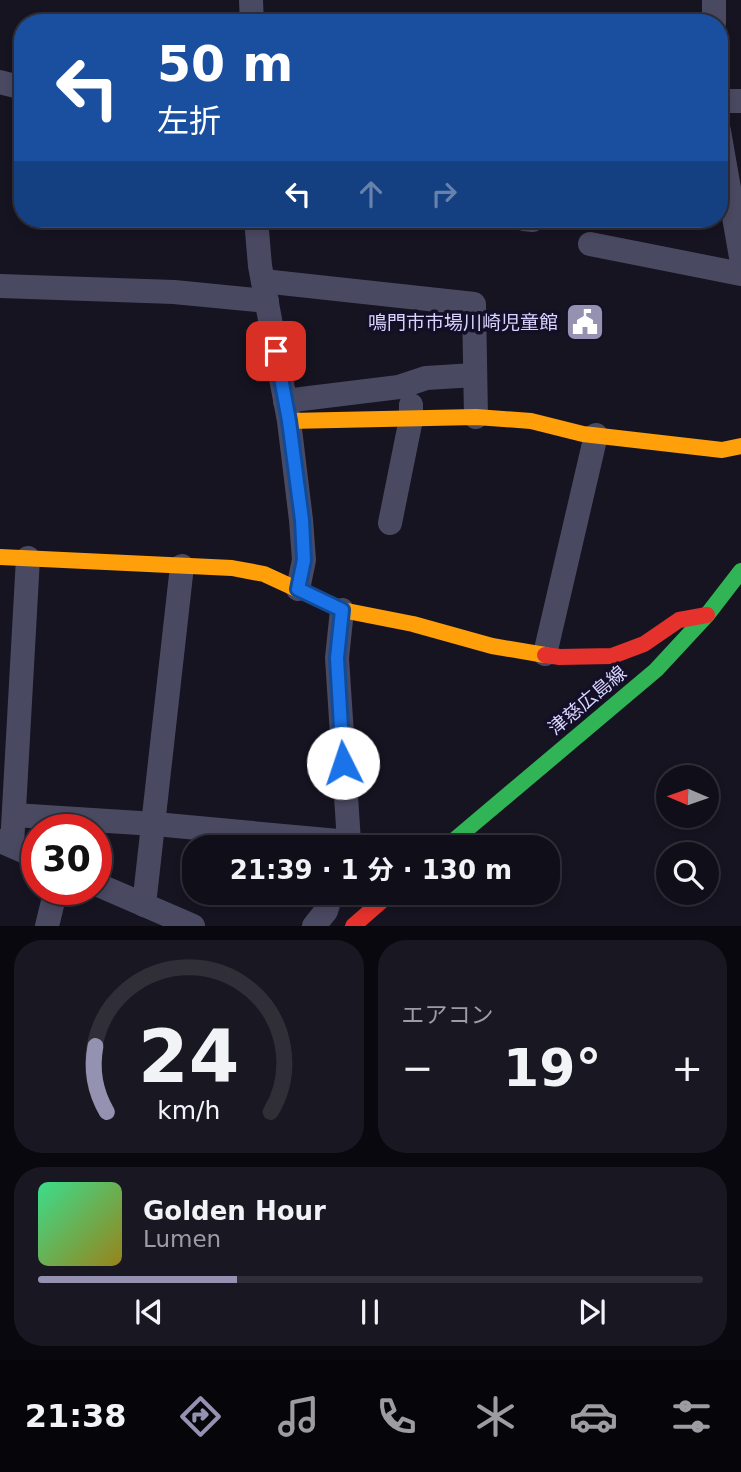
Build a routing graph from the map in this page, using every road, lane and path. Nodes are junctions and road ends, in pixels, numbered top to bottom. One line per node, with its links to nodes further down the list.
1 (728, 183): 4 (street)
2 (257, 228): 7 (street)
3 (590, 244): 5 (street)
4 (741, 257)
5 (741, 274)
6 (0, 286): 7 (street)
7 (265, 291): 8 (street); 10 (street)
8 (475, 375): 9 (street); 11 (street)
9 (411, 383): 10 (street); 12 (street)
10 (287, 411): 12 (street); 20 (street)
11 (476, 417): 12 (street); 13 (street)
12 (411, 419): 15 (street)
13 (596, 435): 14 (street); 23 (street)
14 (741, 446)
15 (390, 523)
16 (0, 558): 17 (street)
17 (28, 558): 18 (street); 24 (street)
18 (182, 566): 20 (street); 25 (street)
19 (741, 571): 22 (street, 津慈広島線)
20 (298, 589): 21 (street)
21 (342, 610): 23 (street); 27 (street)
22 (707, 615): 23 (street); 28 (street, 津慈広島線)
23 (545, 654)
24 (14, 815): 25 (street); 29 (street)
25 (155, 824): 26 (street); 32 (street)
26 (256, 835)
27 (347, 835)
28 (460, 835)
29 (6, 843)
30 (112, 891): 32 (street)
31 (52, 905): 35 (street)
32 (144, 905): 36 (street)
33 (328, 905): 37 (street)
34 (377, 905): 38 (street)
35 (47, 926)
36 (193, 926)
37 (314, 926)
38 (353, 926)

